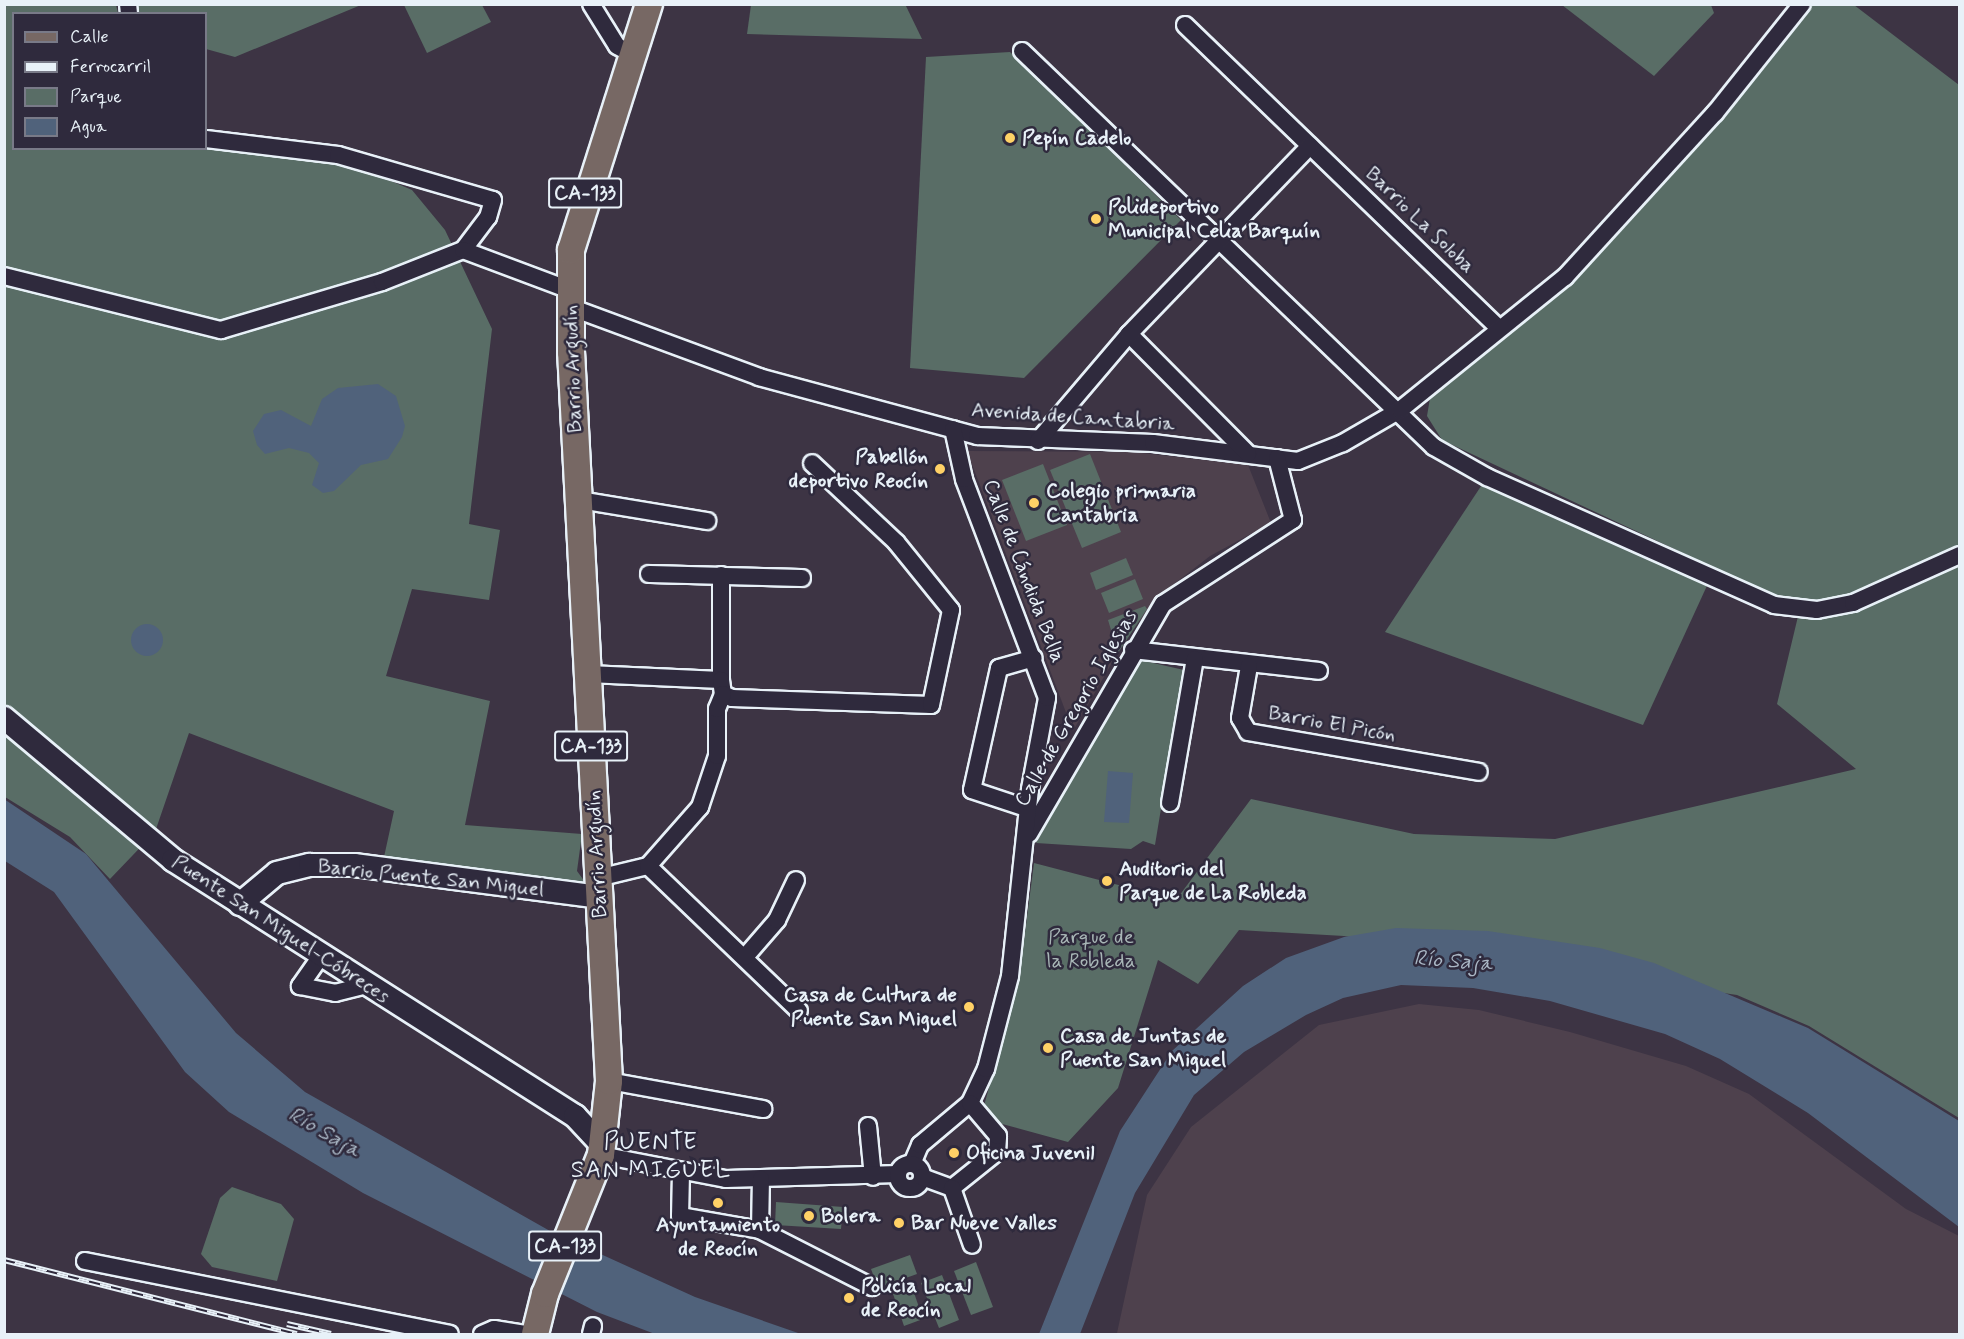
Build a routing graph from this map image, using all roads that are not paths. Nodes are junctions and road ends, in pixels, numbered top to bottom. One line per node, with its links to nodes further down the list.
1 (591, 4): 6 (street)
2 (649, 4): 6 (main road, CA-133)
3 (1803, 4): 13 (street, Avenida de Cantabria)
4 (1185, 25): 8 (street, Barrio La Soloba)
5 (1022, 51): 9 (street)
6 (632, 54): 12 (main road, CA-133)
7 (207, 139): 10 (street)
8 (1310, 146): 9 (street); 13 (street, Barrio La Soloba)
9 (1220, 239): 14 (street); 15 (street)
10 (463, 250): 11 (street); 12 (street, Avenida de Cantabria)
11 (4, 276)
12 (570, 299): 16 (street, Avenida de Cantabria); 21 (main road, Barrio Argudín / CA-133)
13 (1498, 327): 15 (street, Avenida de Cantabria)
14 (1129, 334): 17 (street); 18 (street)
15 (1400, 410): 19 (street, Avenida de Cantabria); 23 (street)
16 (953, 429): 17 (street, Avenida de Cantabria); 28 (street, Calle de Cándida Bella)
17 (1038, 441): 18 (street, Avenida de Cantabria)
18 (1248, 454): 19 (street, Avenida de Cantabria)
19 (1277, 458): 27 (street, Calle de Gregorio Iglesias)
20 (812, 463): 33 (street)
21 (579, 500): 22 (street); 32 (main road, Barrio Argudín / CA-133)
22 (707, 521)
23 (1959, 555)
24 (649, 574): 25 (street)
25 (721, 576): 26 (street); 33 (street)
26 (802, 578)
27 (1132, 650): 29 (street); 35 (street, Calle de Gregorio Iglesias)
28 (1034, 658): 37 (street, Calle de Cándida Bella); 39 (street)
29 (1195, 658): 30 (street); 38 (street)
30 (1249, 666): 31 (street); 36 (street, Barrio El Picón)
31 (1318, 671)
32 (588, 674): 33 (street); 43 (main road, Barrio Argudín / CA-133)
33 (722, 687): 41 (street)
34 (4, 718): 44 (street, Puente San Miguel-Cóbreces)
35 (1068, 760): 37 (street); 40 (street, Calle de Gregorio Iglesias)
36 (1479, 772)
37 (1032, 779): 39 (street, Calle de Cándida Bella)
38 (1170, 803)
39 (1029, 810): 40 (street, Calle de Cándida Bella)
40 (1026, 837): 50 (street, Calle de Cándida Bella)
41 (648, 866): 43 (street); 46 (street)
42 (796, 880): 46 (street)
43 (598, 887): 44 (street, Barrio Puente San Miguel); 49 (main road, Barrio Argudín / CA-133)
44 (240, 904): 45 (street, Puente San Miguel-Cóbreces)
45 (321, 956): 47 (street, Puente San Miguel-Cóbreces); 47 (street)
46 (745, 957): 48 (street)
47 (367, 985): 53 (street, Puente San Miguel-Cóbreces)
48 (799, 1011)
49 (609, 1081): 51 (street); 52 (main road, Barrio Argudín / CA-133)
50 (970, 1103): 56 (street); 60 (street)
51 (763, 1109)
52 (606, 1113): 53 (street); 55 (main road, Barrio Argudín / CA-133)
53 (575, 1116): 55 (street, Puente San Miguel-Cóbreces)
54 (868, 1126): 58 (street)
55 (602, 1150): 57 (street); 68 (main road, Barrio Argudín / CA-133)
56 (917, 1171): 58 (street); 60 (street)
57 (681, 1173): 59 (street); 61 (street)
58 (873, 1177): 59 (street)
59 (761, 1179): 61 (street)
60 (952, 1188): 62 (street)
61 (760, 1230): 64 (street)
62 (972, 1245)
63 (85, 1261): 65 (street)
64 (872, 1287)
65 (450, 1335)
66 (482, 1335): 67 (street)
67 (524, 1335)
68 (536, 1335)

